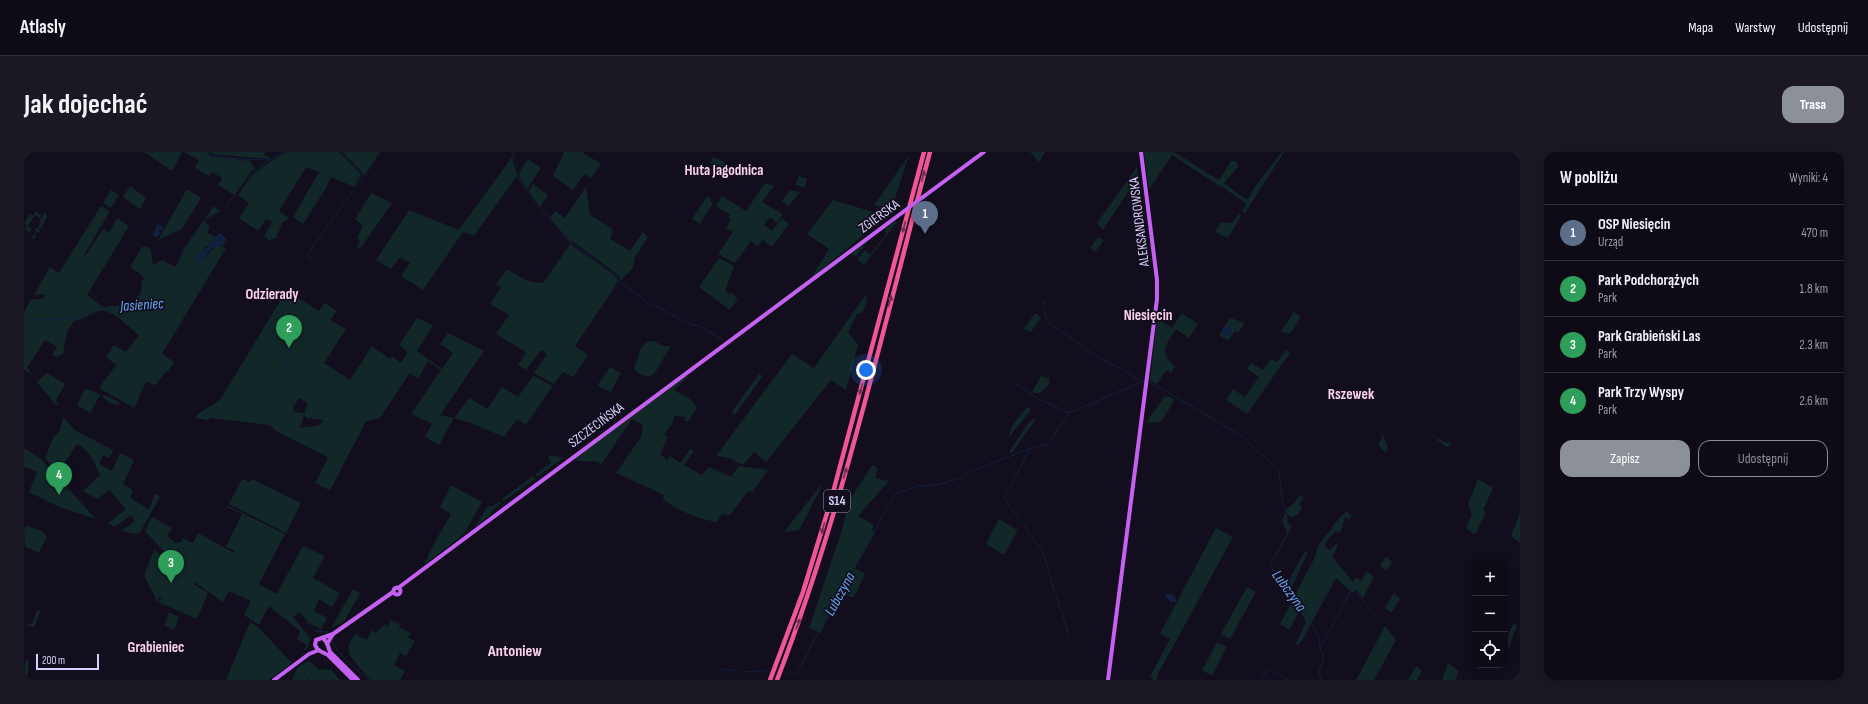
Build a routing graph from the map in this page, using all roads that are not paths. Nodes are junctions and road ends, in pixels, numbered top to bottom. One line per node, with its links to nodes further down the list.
1 (924, 152): 15 (highway, S14, one-way to 15)
2 (930, 152): 16 (highway, S14, one-way to 2)
3 (984, 152): 5 (main road, ZGIERSKA, bridge)
4 (1141, 152): 17 (main road, ALEKSANDROWSKA)
5 (806, 284): 6 (main road, SZCZECIŃSKA)
6 (333, 634): 7 (main road); 9 (main road)
7 (323, 638): 8 (main road); 9 (main road)
8 (314, 645): 10 (main road); 11 (main road)
9 (327, 645): 10 (main road); 14 (main road)
10 (320, 651): 11 (main road); 13 (main road)
11 (308, 654): 12 (main road)
12 (274, 680)
13 (353, 680)
14 (358, 680)
15 (770, 680)
16 (777, 680)
17 (1109, 680)

